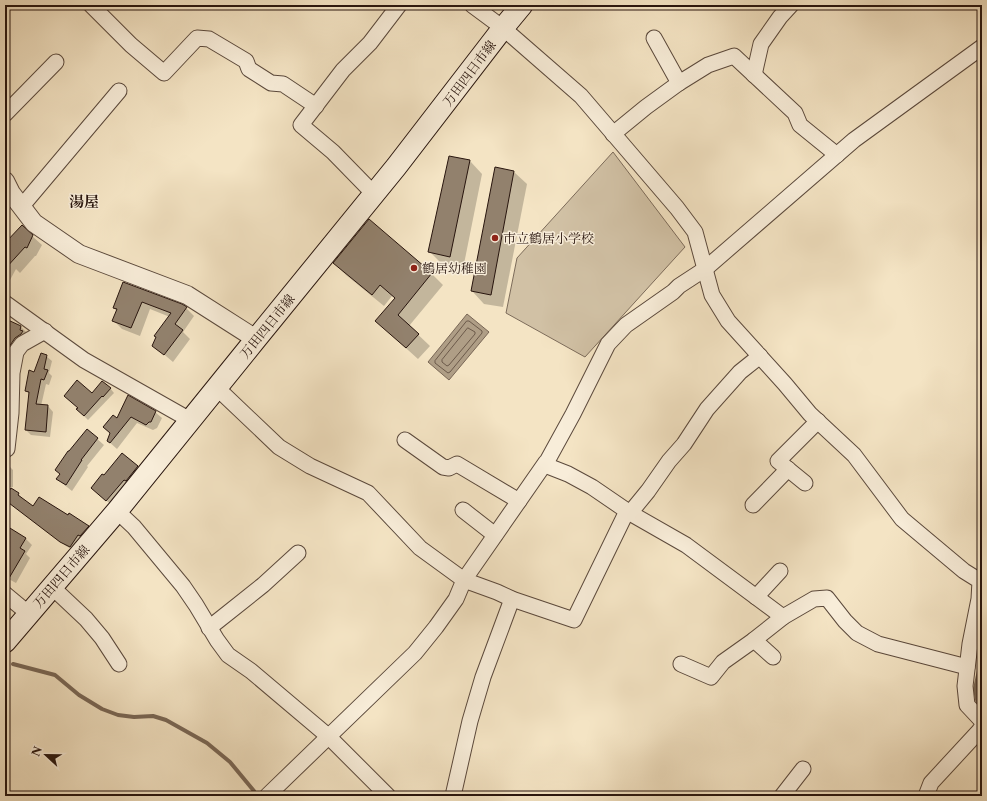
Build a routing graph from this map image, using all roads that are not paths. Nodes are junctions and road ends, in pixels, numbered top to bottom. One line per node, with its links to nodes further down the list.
1 (91, 5): 13 (street)
2 (399, 5): 13 (street)
3 (472, 5): 6 (street)
4 (522, 5): 6 (main road, 万田四日市線)
5 (791, 5): 10 (street)
6 (503, 28): 15 (street); 18 (main road, 万田四日市線)
7 (654, 38): 11 (street)
8 (982, 47): 16 (street)
9 (56, 62): 14 (street)
10 (754, 75): 11 (street); 16 (street)
11 (680, 83): 15 (street)
12 (119, 91): 19 (street)
13 (316, 106): 18 (street)
14 (5, 114)
15 (613, 134): 20 (street)
16 (837, 155): 20 (street)
17 (5, 181): 19 (street)
18 (374, 194): 23 (main road, 万田四日市線)
19 (22, 206): 23 (street)
20 (705, 269): 24 (street); 30 (street)
21 (5, 303): 22 (street)
22 (45, 331): 26 (street); 29 (street)
23 (256, 339): 25 (main road, 万田四日市線)
24 (760, 356): 27 (street); 37 (street)
25 (217, 388): 26 (main road, 万田四日市線); 42 (street)
26 (190, 420): 36 (main road, 万田四日市線)
27 (818, 421): 31 (street); 41 (street)
28 (405, 440): 33 (street)
29 (5, 449)
30 (545, 465): 33 (street); 37 (street)
31 (788, 469): 32 (street); 34 (street)
32 (805, 483)
33 (519, 501): 38 (street)
34 (753, 506)
35 (463, 510): 38 (street)
36 (117, 511): 43 (main road, 万田四日市線); 49 (street)
37 (628, 512): 45 (street); 46 (street)
38 (495, 535): 42 (street)
39 (298, 553): 49 (street)
40 (780, 571): 45 (street)
41 (981, 579): 55 (street)
42 (464, 580): 46 (street); 58 (street)
43 (52, 587): 47 (main road, 万田四日市線); 53 (street)
44 (5, 594): 47 (street)
45 (756, 597): 48 (street)
46 (512, 599): 63 (street)
47 (29, 614): 51 (main road, 万田四日市線)
48 (783, 617): 50 (street); 55 (street)
49 (209, 628): 58 (street)
50 (754, 640): 52 (street); 54 (street)
51 (5, 642)
52 (773, 657)
53 (118, 664)
54 (681, 664)
55 (967, 667): 56 (street)
56 (982, 720)
57 (982, 727): 60 (street)
58 (328, 736): 61 (street); 62 (street)
59 (803, 769): 64 (street)
60 (929, 795)
61 (267, 796)
62 (388, 796)
63 (453, 796)
64 (782, 796)

